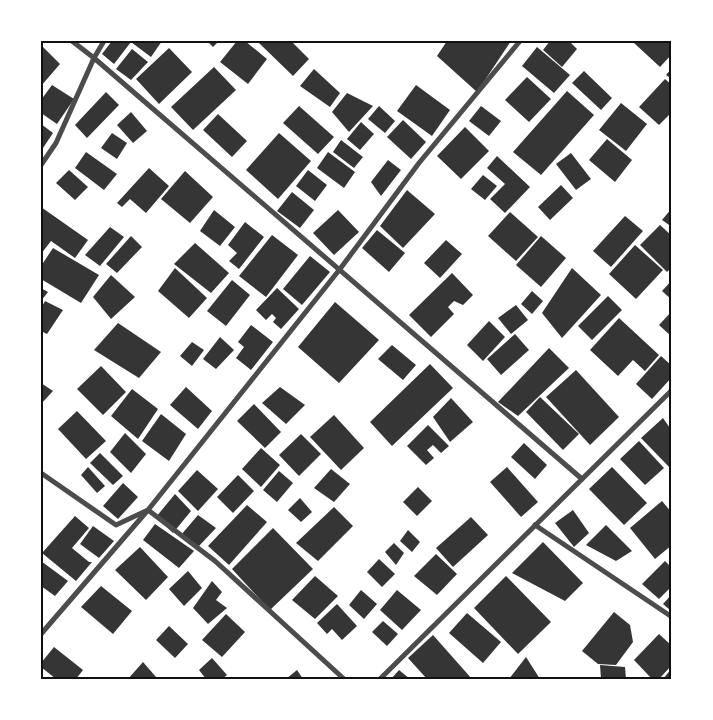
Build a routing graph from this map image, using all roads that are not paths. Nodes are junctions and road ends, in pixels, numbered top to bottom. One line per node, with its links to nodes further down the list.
1 (72, 41): 4 (street)
2 (104, 41): 4 (street)
3 (520, 41): 6 (street)
4 (94, 58): 5 (street); 6 (street)
5 (41, 165)
6 (340, 269): 9 (street); 10 (street)
7 (672, 390): 9 (street)
8 (41, 473): 10 (street)
9 (582, 479): 11 (street)
10 (148, 510): 13 (street); 14 (street)
11 (535, 525): 12 (street); 15 (street)
12 (672, 617)
13 (41, 634)
14 (344, 679)
15 (380, 679)

